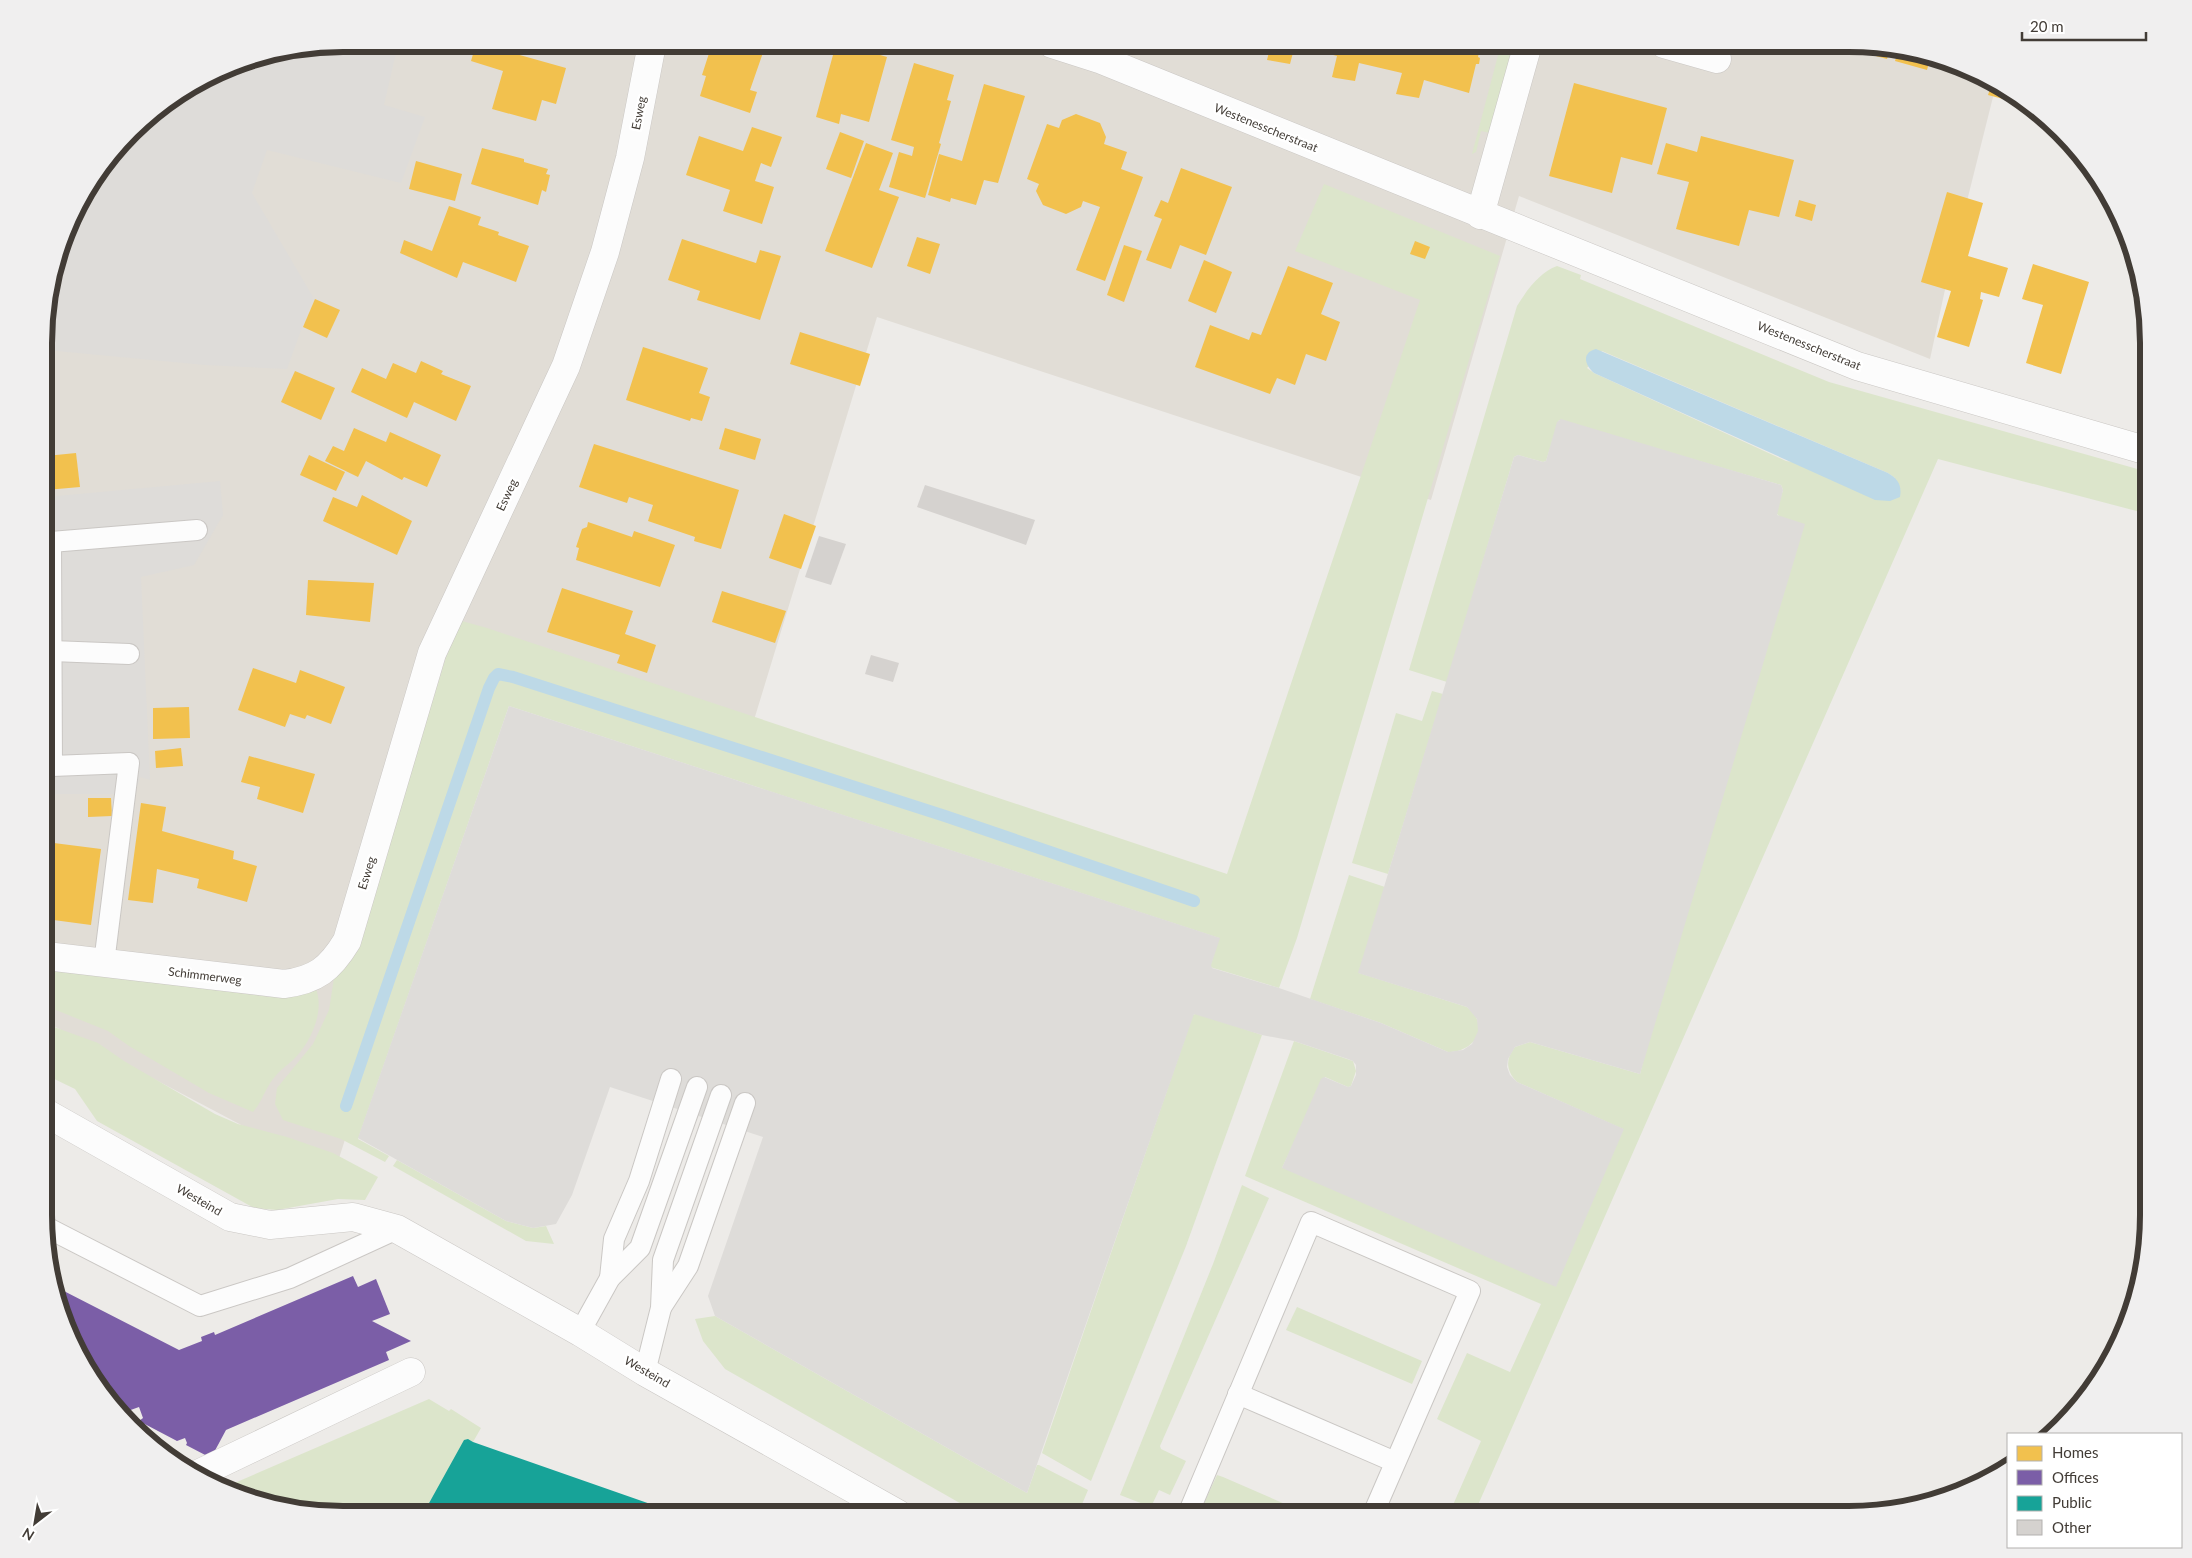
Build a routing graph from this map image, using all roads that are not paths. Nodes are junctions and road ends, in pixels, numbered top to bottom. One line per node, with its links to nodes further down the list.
1 (650, 52): 12 (street, Esweg)
2 (1077, 52): 6 (street, Westenesscherstraat)
3 (1526, 52): 6 (street)
4 (1693, 52): 5 (street)
5 (1718, 59)
6 (1480, 214): 7 (street, Westenesscherstraat)
7 (2140, 449)
8 (197, 530): 9 (lane)
9 (52, 542)
10 (52, 652): 11 (lane); 14 (lane)
11 (129, 654)
12 (347, 941): 14 (street, Schimmerweg)
13 (52, 957): 14 (street, Schimmerweg)
14 (104, 963)
15 (671, 1079): 22 (lane)
16 (697, 1087): 22 (lane)
17 (721, 1095): 23 (lane)
18 (745, 1103): 23 (lane)
19 (52, 1116): 20 (street, Westeind)
20 (397, 1229): 21 (lane); 24 (street, Westeind)
21 (53, 1230)
22 (610, 1278): 24 (lane)
23 (661, 1308): 26 (lane)
24 (580, 1332): 26 (street, Westeind)
25 (411, 1372): 29 (street)
26 (645, 1372): 30 (street, Westeind)
27 (1238, 1394): 28 (lane); 28 (lane); 31 (lane)
28 (1395, 1462): 32 (lane)
29 (205, 1471)
30 (884, 1506)
31 (1191, 1506)
32 (1376, 1506)

